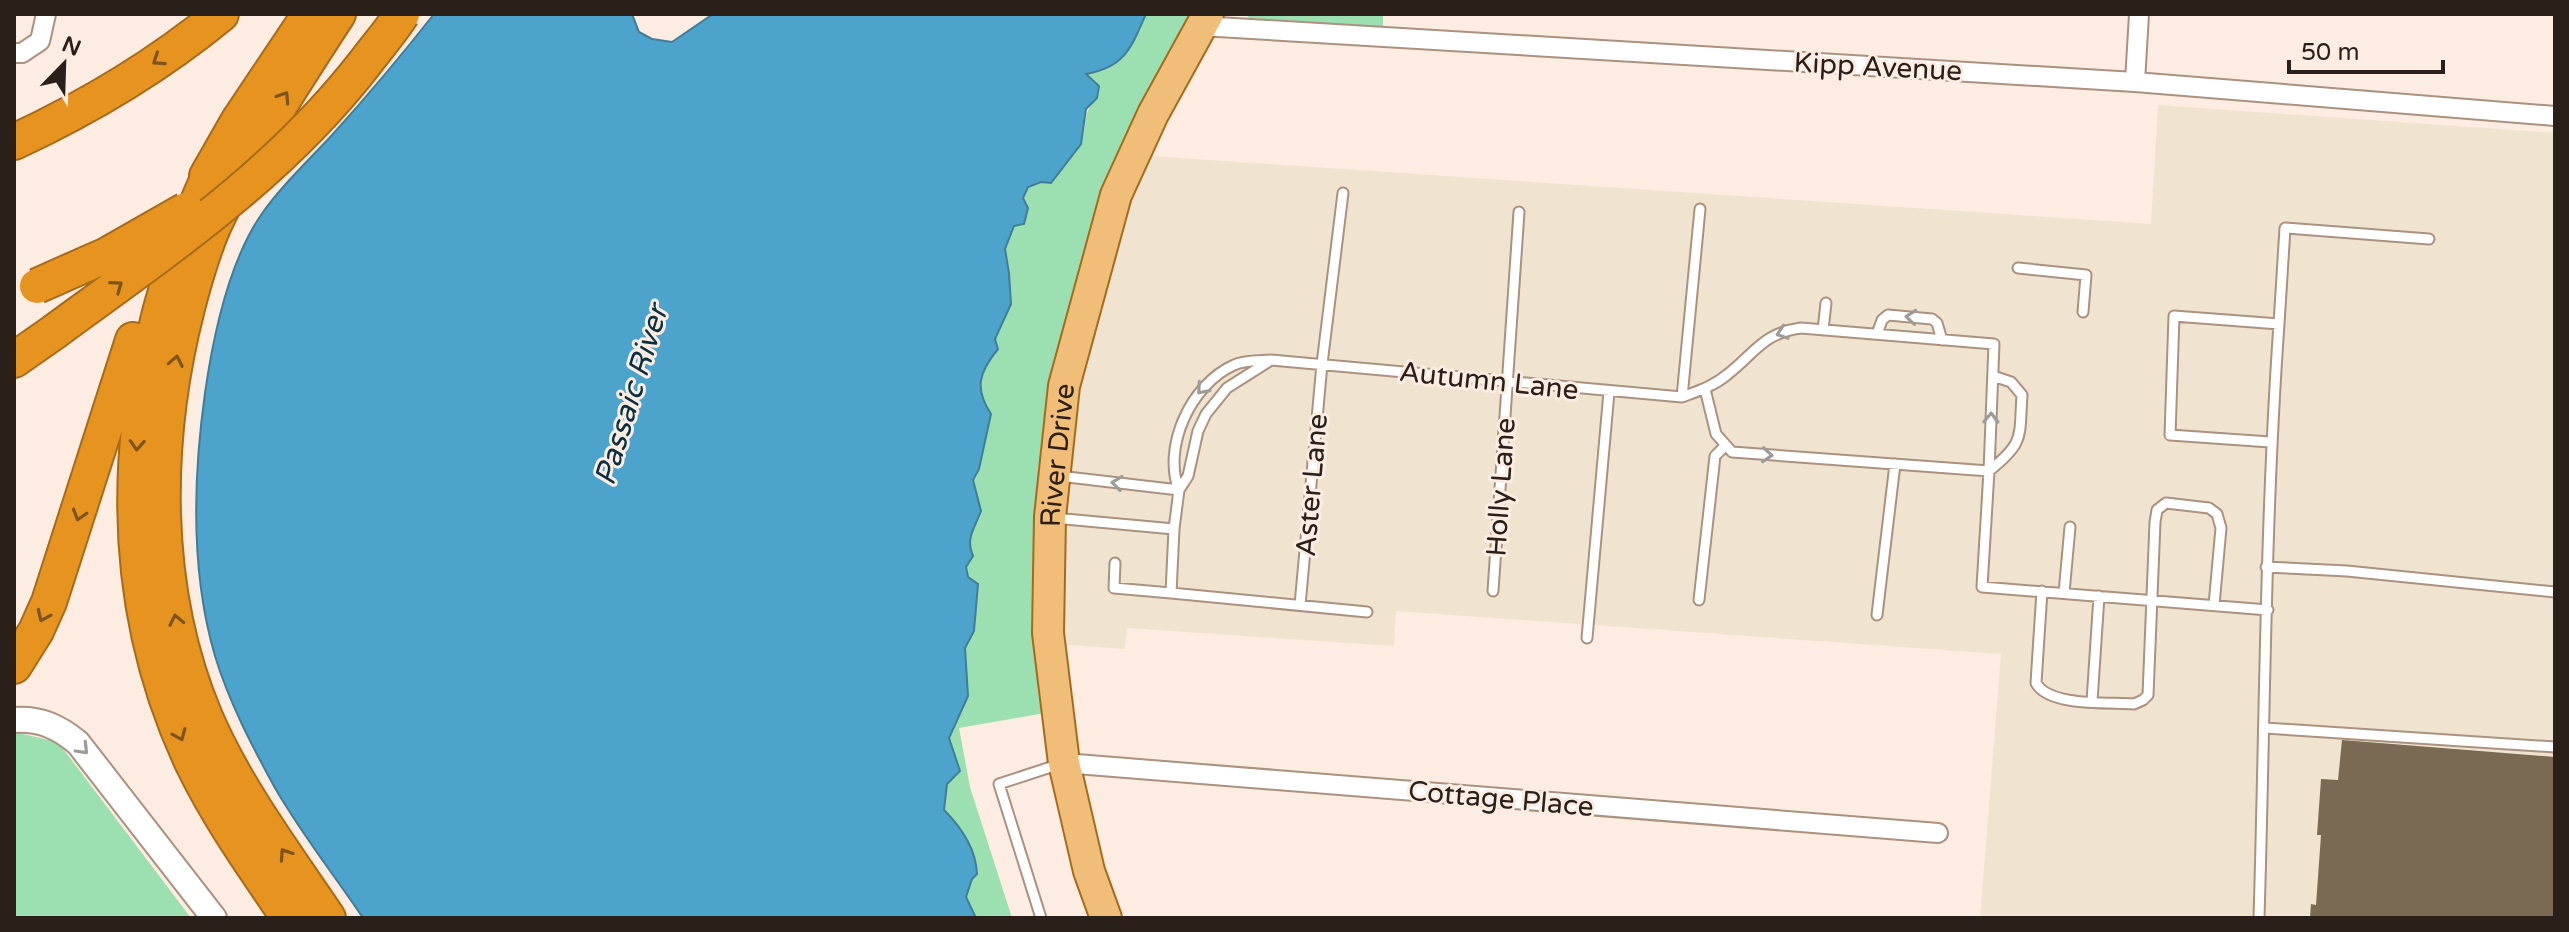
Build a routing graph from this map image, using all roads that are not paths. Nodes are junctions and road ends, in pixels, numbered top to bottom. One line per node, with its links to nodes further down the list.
1 (46, 14): 8 (street)
2 (221, 14): 11 (highway, one-way to 11)
3 (310, 14): 12 (highway)
4 (338, 14): 67 (highway, one-way to 4)
5 (400, 14): 18 (highway, bridge); 25 (highway, one-way to 5, bridge)
6 (2139, 14): 9 (street)
7 (1204, 20): 9 (street, Kipp Avenue); 37 (main road, River Drive)
8 (18, 53)
9 (2135, 82): 10 (street, Kipp Avenue)
10 (2555, 116)
11 (14, 142)
12 (218, 157): 58 (highway, one-way to 58); 66 (highway, one-way to 66)
13 (1343, 193): 27 (lane, Aster Lane)
14 (1700, 209): 32 (lane)
15 (1519, 212): 29 (lane, Holly Lane)
16 (2429, 239): 21 (lane)
17 (2018, 268): 20 (lane)
18 (26, 289)
19 (1826, 303): 22 (lane)
20 (2083, 312)
21 (2279, 324): 33 (lane); 33 (lane)
22 (1823, 330): 23 (lane, Autumn Lane); 30 (lane, Autumn Lane, one-way to 30)
23 (1877, 334): 24 (lane, Autumn Lane); 24 (lane, one-way to 23)
24 (1942, 340): 28 (lane, Autumn Lane)
25 (14, 360)
26 (1271, 360): 27 (lane, Autumn Lane); 38 (lane, Autumn Lane); 38 (lane, Autumn Lane, one-way to 38)
27 (1322, 364): 29 (lane, Autumn Lane); 52 (lane, Aster Lane)
28 (1993, 376): 36 (lane, Autumn Lane, one-way to 28); 36 (lane)
29 (1506, 383): 31 (lane, Autumn Lane); 44 (lane, Holly Lane)
30 (1705, 389): 32 (lane, Autumn Lane); 34 (lane)
31 (1609, 392): 32 (lane, Autumn Lane); 57 (lane)
32 (1682, 397)
33 (2270, 442): 43 (lane)
34 (1726, 445): 35 (lane, one-way to 35); 50 (lane)
35 (1895, 464): 36 (lane); 56 (lane)
36 (1989, 471): 45 (lane, Autumn Lane)
37 (1055, 475): 38 (lane, one-way to 37); 39 (main road, River Drive)
38 (1179, 490): 41 (lane, Autumn Lane)
39 (1050, 517): 41 (lane); 63 (main road, River Drive)
40 (2070, 527): 48 (lane)
41 (1174, 529): 47 (lane, Autumn Lane)
42 (1115, 563): 47 (lane)
43 (2266, 567): 46 (lane); 54 (lane)
44 (1493, 591)
45 (2042, 591): 48 (lane); 59 (lane)
46 (2555, 592)
47 (1171, 593): 52 (lane)
48 (2064, 593): 49 (lane)
49 (2099, 596): 51 (lane); 59 (lane)
50 (1699, 600)
51 (2154, 600): 53 (lane); 53 (lane); 59 (lane)
52 (1300, 605): 55 (lane)
53 (2214, 605): 54 (lane)
54 (2268, 610): 61 (lane)
55 (1367, 612)
56 (1877, 615)
57 (1587, 638)
58 (14, 666)
59 (2092, 701)
60 (14, 720): 65 (street, one-way to 65)
61 (2265, 728): 62 (lane); 70 (lane)
62 (2555, 747)
63 (1064, 763): 64 (street, Cottage Place); 68 (lane); 69 (main road, River Drive)
64 (1938, 833)
65 (214, 918)
66 (287, 918)
67 (328, 918)
68 (1041, 918)
69 (1106, 918)
70 (2259, 918)

